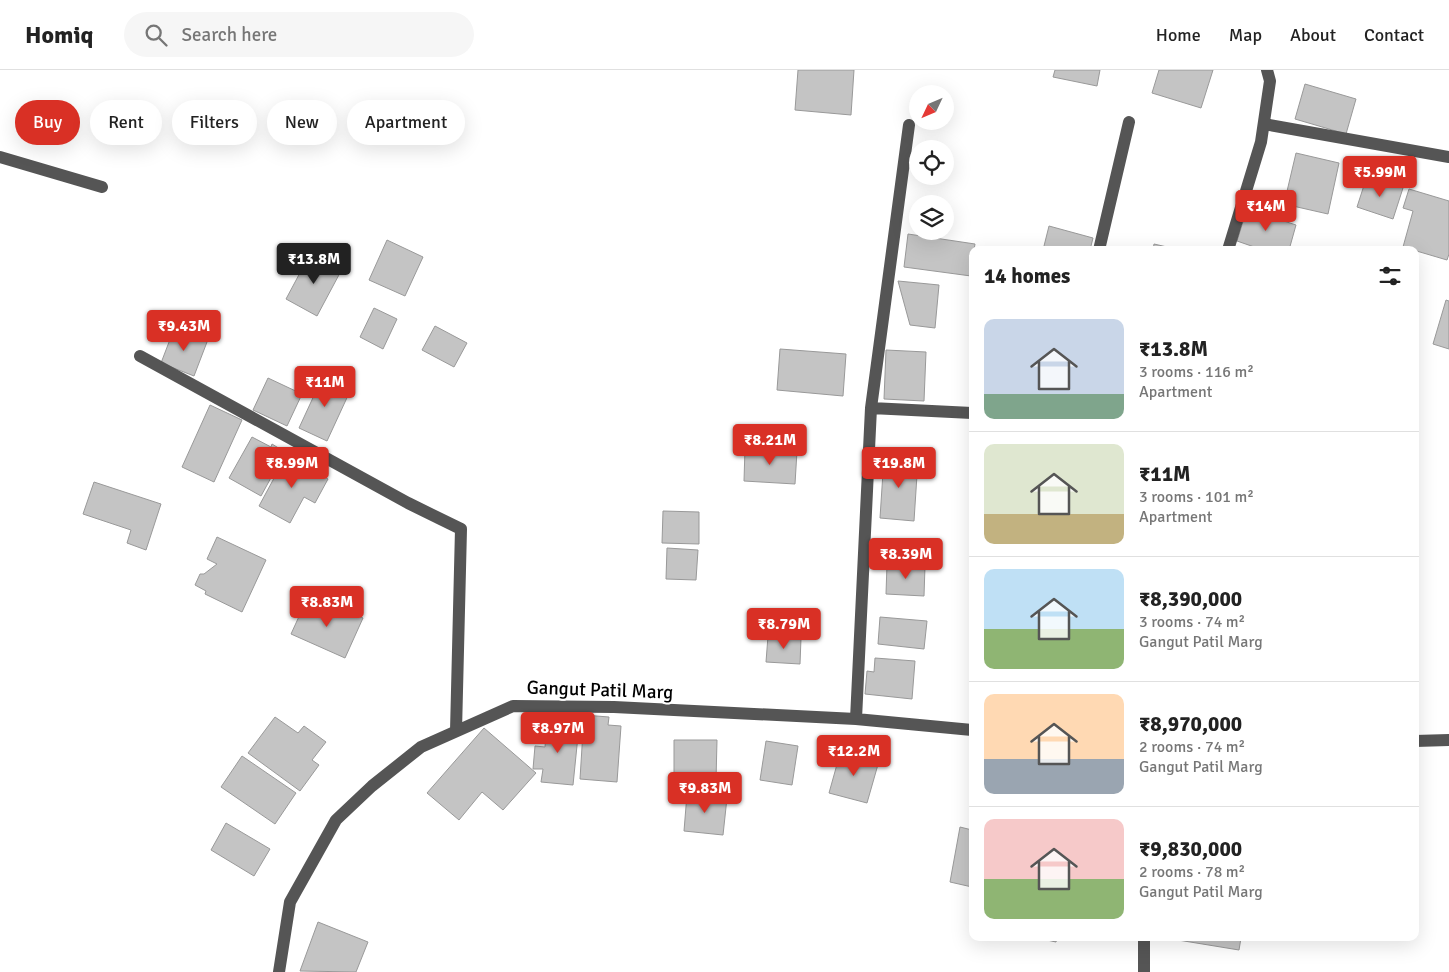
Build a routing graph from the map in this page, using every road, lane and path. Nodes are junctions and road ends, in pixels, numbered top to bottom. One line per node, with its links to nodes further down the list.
1 (1267, 70): 3 (street)
2 (1128, 122): 8 (street)
3 (1264, 124): 6 (street); 9 (street)
4 (909, 125): 11 (street)
5 (0, 157): 7 (street)
6 (1449, 157)
7 (102, 187)
8 (1099, 246)
9 (1229, 246)
10 (140, 356): 15 (street)
11 (871, 408): 12 (street); 13 (street)
12 (969, 414)
13 (856, 719): 14 (street, Gangut Patil Marg); 15 (street, Gangut Patil Marg)
14 (969, 730)
15 (456, 732): 19 (street, Gangut Patil Marg)
16 (1449, 740): 17 (street)
17 (1419, 741)
18 (1144, 941): 20 (street)
19 (279, 972)
20 (1144, 972)

